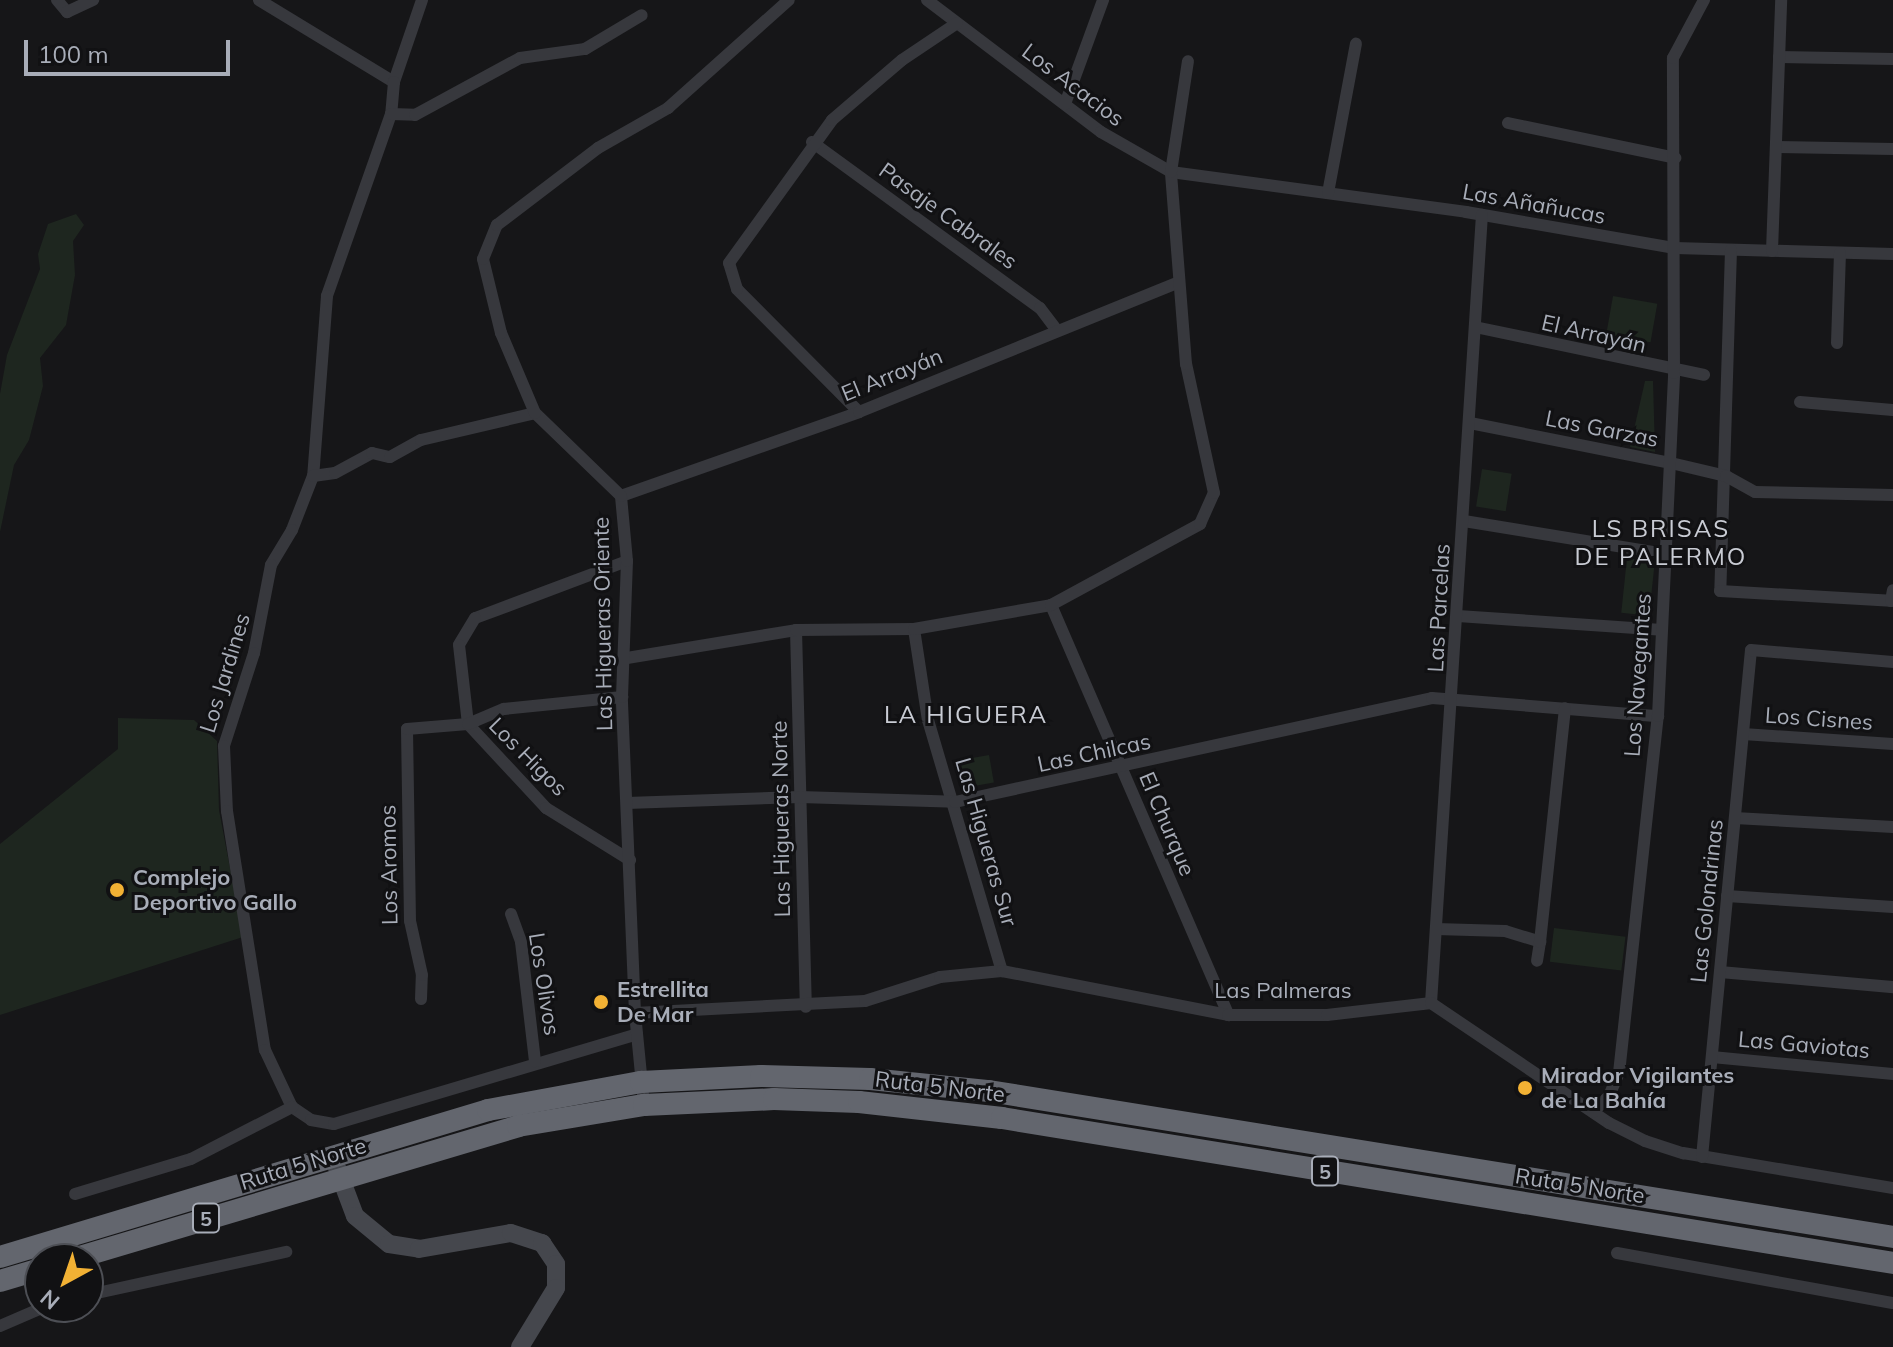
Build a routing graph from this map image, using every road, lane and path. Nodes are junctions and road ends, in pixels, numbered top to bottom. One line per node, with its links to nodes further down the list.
1 (57, 0): 2 (street)
2 (93, 0)
3 (259, 0): 16 (street)
4 (422, 0): 16 (street, Los Jardines)
5 (789, 0): 41 (street, Las Higueras Oriente)
6 (927, 0): 11 (street)
7 (1103, 0): 17 (street)
8 (1704, 0): 23 (street, Los Navegantes)
9 (1781, 0): 13 (street)
10 (642, 15): 18 (street)
11 (957, 23): 17 (street, Los Acacios); 20 (street)
12 (1356, 44): 25 (street)
13 (1779, 57): 14 (street); 21 (street)
14 (1893, 59)
15 (1188, 61): 24 (street)
16 (394, 82): 18 (street, Los Jardines)
17 (1065, 104): 24 (street, Los Acacios)
18 (391, 114): 44 (street, Los Jardines)
19 (1508, 123): 23 (street)
20 (812, 142): 34 (street, Pasaje Cabrales); 40 (street)
21 (1777, 147): 22 (street); 29 (street)
22 (1893, 149)
23 (1675, 158): 27 (street, Los Navegantes)
24 (1171, 172): 25 (street, Las Añañucas); 32 (street)
25 (1328, 193): 26 (street, Las Añañucas)
26 (1482, 215): 27 (street, Las Añañucas); 33 (street, Las Parcelas)
27 (1675, 248): 28 (street, Las Añañucas); 36 (street, Los Navegantes)
28 (1731, 250): 29 (street, Las Añañucas); 45 (street)
29 (1772, 251): 30 (street, Las Añañucas)
30 (1840, 253): 31 (street, Las Añañucas); 35 (street)
31 (1893, 254)
32 (1176, 283): 34 (street, El Arrayán); 52 (street)
33 (1475, 327): 36 (street, El Arrayán); 42 (street, Las Parcelas)
34 (1055, 328): 40 (street, El Arrayán)
35 (1837, 343)
36 (1674, 373): 37 (street, El Arrayán); 43 (street, Los Navegantes)
37 (1704, 375)
38 (1800, 402): 39 (street)
39 (1893, 410)
40 (859, 412): 47 (street, El Arrayán)
41 (535, 413): 44 (street); 47 (street, Las Higueras Oriente)
42 (1470, 423): 43 (street, Las Garzas); 48 (street, Las Parcelas)
43 (1671, 463): 45 (street, Las Garzas); 49 (street, Los Navegantes)
44 (313, 476): 93 (street, Los Jardines)
45 (1726, 476): 46 (street, Las Garzas); 51 (street)
46 (1893, 495)
47 (621, 496): 50 (street, Las Higueras Oriente)
48 (1464, 521): 49 (street); 53 (street, Las Parcelas)
49 (1666, 554): 56 (street, Los Navegantes)
50 (627, 561): 57 (street, Las Higueras Oriente); 63 (street, Los Higos)
51 (1893, 590)
52 (1051, 605): 54 (street); 66 (street, El Churque)
53 (1458, 616): 56 (street); 60 (street, Las Parcelas)
54 (914, 629): 55 (street); 68 (street, Las Higueras Sur)
55 (796, 630): 57 (street); 67 (street, Las Higueras Norte)
56 (1662, 630): 62 (street, Los Navegantes)
57 (627, 658): 59 (street, Las Higueras Oriente)
58 (1893, 662): 64 (street, Las Golondrinas)
59 (622, 697): 63 (street); 69 (street, Las Higueras Oriente)
60 (1454, 700): 61 (street, Las Chilcas); 66 (street, Las Chilcas); 76 (street, Las Parcelas)
61 (1565, 708): 62 (street, Las Chilcas); 77 (street)
62 (1658, 716): 94 (street, Los Navegantes)
63 (468, 724): 72 (street, Los Higos); 82 (street, Los Aromos)
64 (1743, 734): 65 (street, Los Cisnes); 70 (street, Las Golondrinas)
65 (1893, 744)
66 (1122, 768): 68 (street, Las Chilcas); 86 (street, El Churque)
67 (800, 797): 68 (street, Las Chilcas); 69 (street, Las Chilcas); 84 (street, Las Higueras Norte)
68 (955, 802): 79 (street, Las Higueras Sur)
69 (627, 803): 72 (street, Las Higueras Oriente)
70 (1735, 818): 71 (street); 73 (street, Las Golondrinas)
71 (1893, 827)
72 (630, 860): 85 (street, Las Higueras Oriente)
73 (1727, 896): 74 (street); 80 (street, Las Golondrinas)
74 (1893, 907)
75 (511, 914): 89 (street, Los Olivos)
76 (1436, 929): 77 (street); 83 (street, Las Parcelas)
77 (1540, 942): 78 (street)
78 (1537, 961)
79 (1002, 971): 84 (street, Las Palmeras); 86 (street, Las Palmeras)
80 (1720, 972): 81 (street); 88 (street, Las Golondrinas)
81 (1893, 987)
82 (421, 999)
83 (1431, 1003): 86 (street, Las Palmeras); 94 (street)
84 (806, 1007): 85 (street, Las Palmeras)
85 (635, 1013): 87 (street, Las Higueras Oriente)
86 (1228, 1015)
87 (637, 1034): 89 (street); 91 (street, Las Higueras Oriente)
88 (1712, 1057): 90 (street, Las Gaviotas); 96 (street, Las Golondrinas)
89 (535, 1061): 93 (street)
90 (1893, 1074)
91 (641, 1082): 92 (street, Las Higueras Oriente); 95 (highway, Ruta 5 Norte / 5); 100 (highway, Ruta 5 Norte / 5)
92 (644, 1105): 97 (highway, Ruta 5 Norte / 5); 105 (highway, Ruta 5 Norte / 5)
93 (292, 1107): 99 (street)
94 (1593, 1112): 96 (street)
95 (332, 1154): 97 (street); 104 (highway, Ruta 5 Norte / 5)
96 (1702, 1157): 98 (street)
97 (339, 1176): 101 (highway, Ruta 5 Norte / 5); 112 (street)
98 (1893, 1188)
99 (75, 1194)
100 (1893, 1237)
101 (104, 1249)
102 (286, 1252): 108 (street)
103 (1617, 1253): 109 (street)
104 (0, 1257)
105 (1893, 1263)
106 (24, 1274): 107 (highway)
107 (0, 1281)
108 (104, 1292)
109 (1893, 1303)
110 (24, 1316): 111 (street)
111 (0, 1326)
112 (520, 1347)

